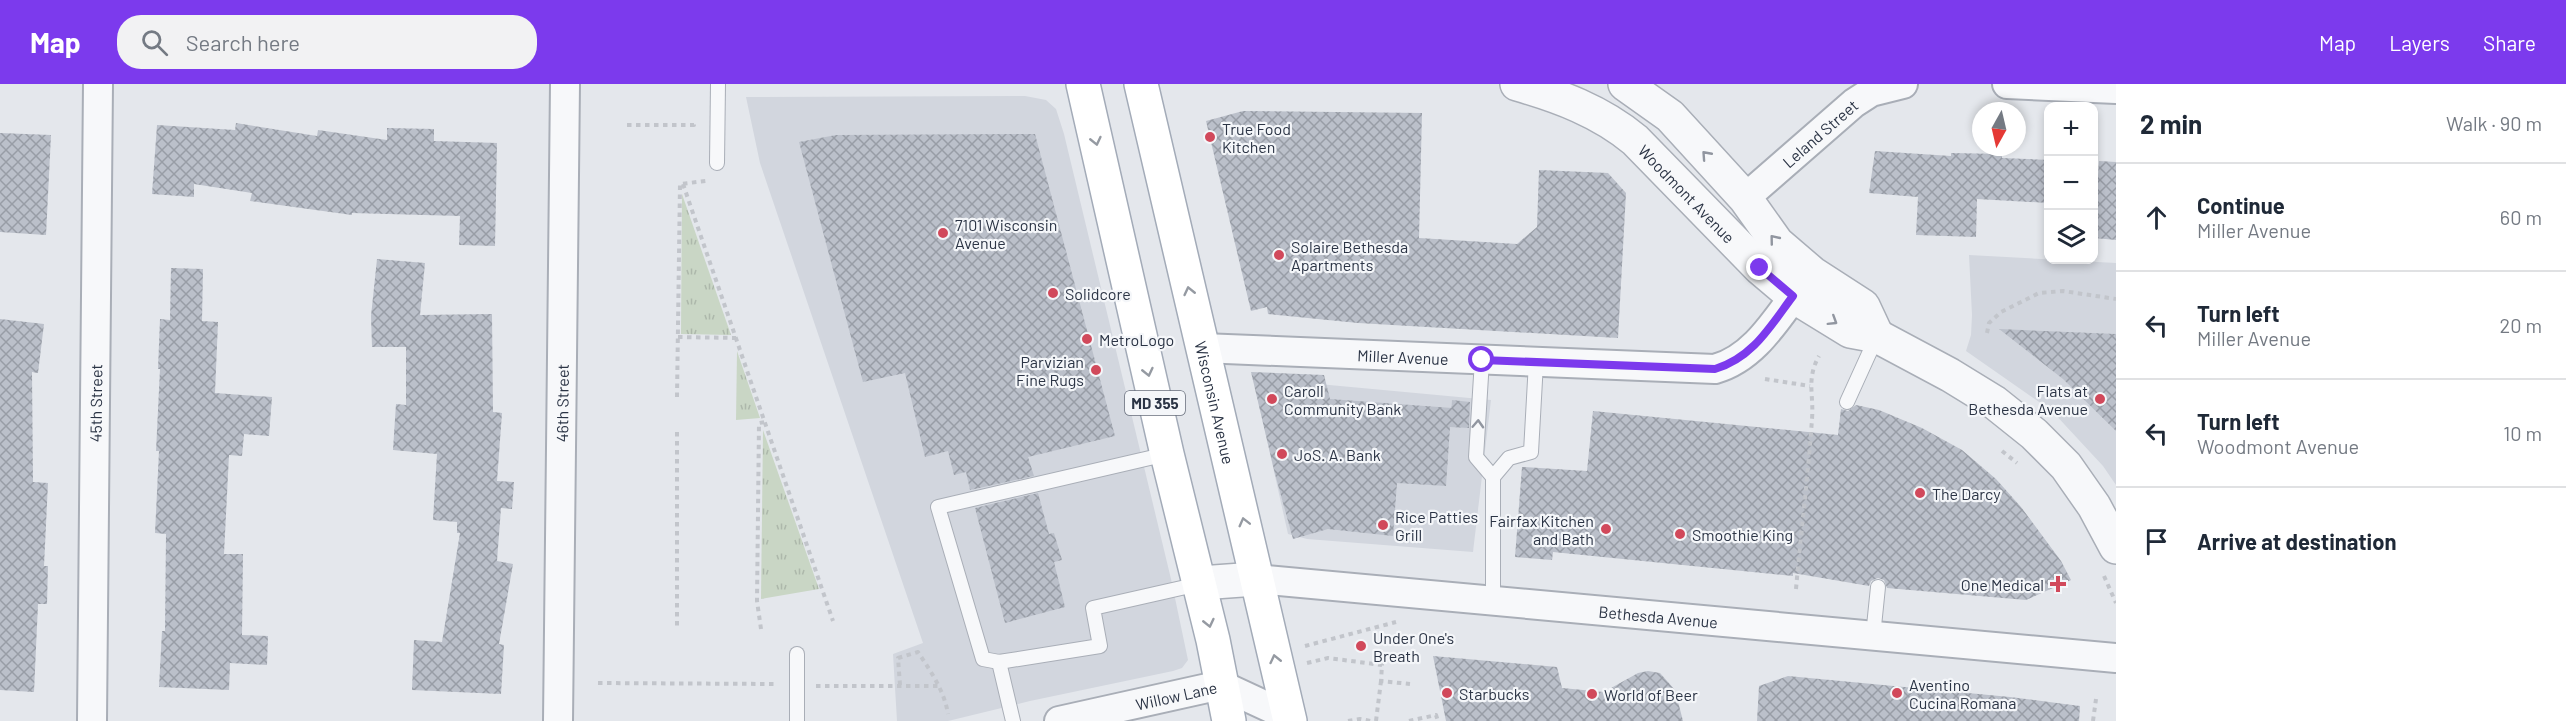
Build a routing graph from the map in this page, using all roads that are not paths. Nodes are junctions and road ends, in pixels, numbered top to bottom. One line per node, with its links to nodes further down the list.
1 (98, 84): 33 (street, 45th Street)
2 (565, 84): 34 (street, 46th Street)
3 (718, 84): 12 (lane)
4 (1083, 84): 20 (main road, MD 355, one-way to 20)
5 (1141, 84): 16 (main road, Wisconsin Avenue, one-way to 5)
6 (1516, 84): 14 (street, Woodmont Avenue)
7 (1625, 84): 13 (street, Woodmont Avenue, one-way to 7)
8 (1903, 84): 10 (street, Leland Street)
9 (2007, 84): 11 (street)
10 (1868, 88): 13 (street, Leland Street)
11 (2116, 89)
12 (717, 163)
13 (1745, 198): 14 (street, Woodmont Avenue, one-way to 13)
14 (1802, 284): 15 (street, Woodmont Avenue); 18 (street, Miller Avenue)
15 (1877, 336): 19 (lane); 22 (street)
16 (1202, 348): 17 (street, Miller Avenue); 23 (main road, Wisconsin Avenue, one-way to 16)
17 (1482, 360): 18 (street, Miller Avenue); 21 (lane, one-way to 17)
18 (1536, 362): 21 (lane)
19 (1847, 402)
20 (1167, 454): 24 (main road, MD 355); 30 (lane)
21 (1493, 477): 26 (lane)
22 (2109, 561)
23 (1256, 579): 24 (street, Bethesda Avenue); 26 (street, Bethesda Avenue); 32 (main road, Wisconsin Avenue, one-way to 23)
24 (1200, 583): 30 (lane); 31 (main road, MD 355, one-way to 31)
25 (1878, 587): 27 (lane)
26 (1493, 601): 27 (street, Bethesda Avenue)
27 (1873, 636): 29 (street, Bethesda Avenue)
28 (797, 654): 35 (lane)
29 (2116, 658)
30 (999, 662): 36 (lane)
31 (1221, 685): 32 (street, Willow Lane); 37 (street, Willow Lane); 38 (main road, MD 355)
32 (1289, 718)
33 (92, 721)
34 (558, 721)
35 (797, 721)
36 (1013, 721)
37 (1059, 721)
38 (1229, 721)

